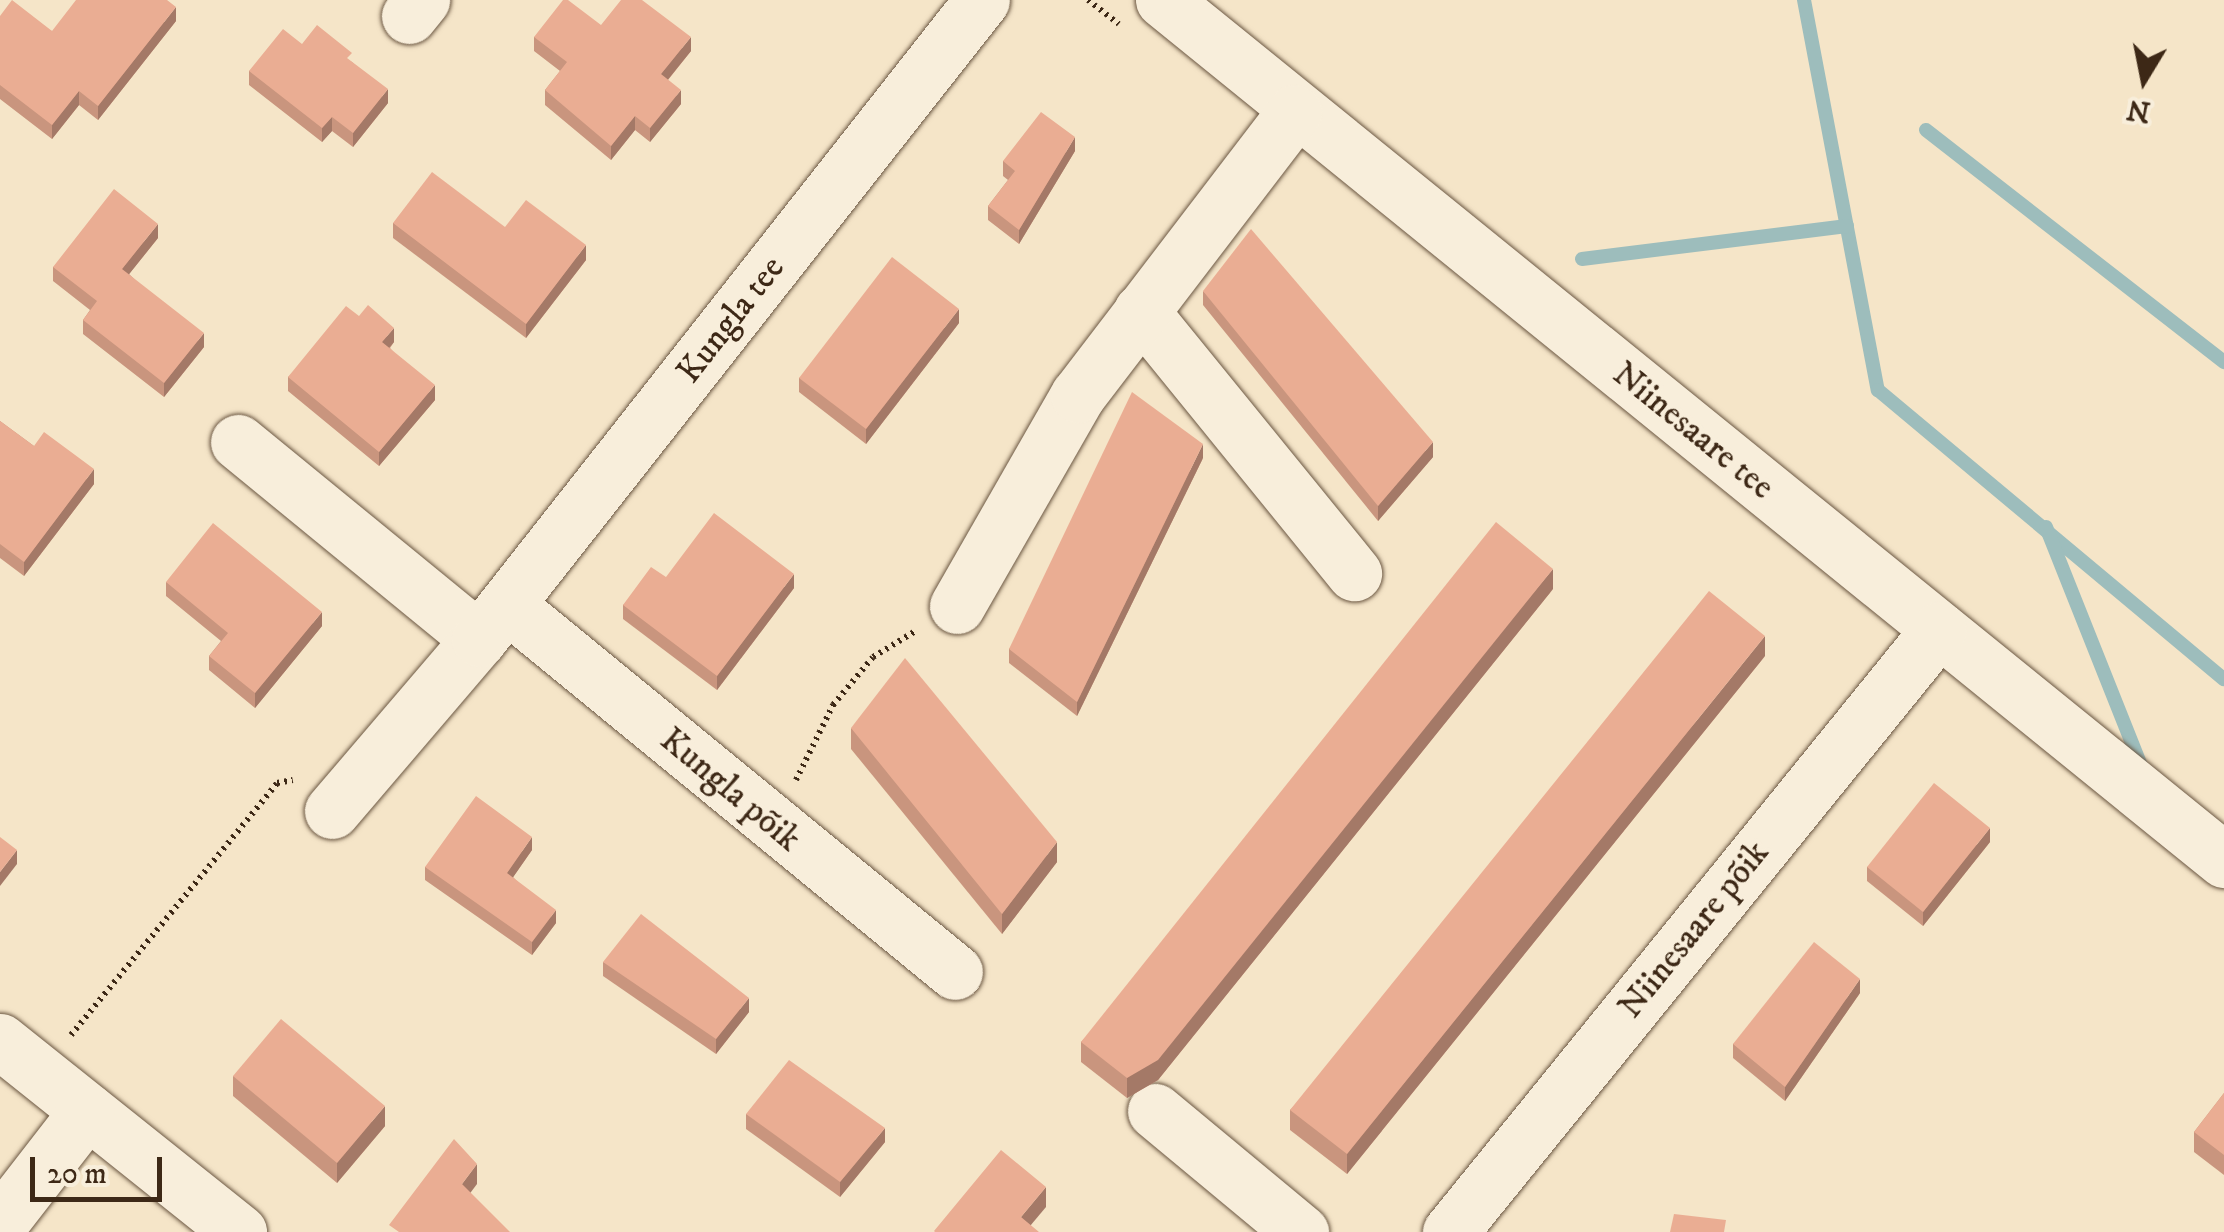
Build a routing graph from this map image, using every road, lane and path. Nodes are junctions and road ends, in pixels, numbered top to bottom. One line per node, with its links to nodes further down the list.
1 (982, 0): 8 (street, Kungla tee)
2 (1163, 0): 3 (street, Niinesaare tee)
3 (1294, 112): 4 (street); 9 (street, Niinesaare tee)
4 (1140, 311): 6 (street); 7 (street)
5 (238, 442): 8 (street)
6 (1354, 573)
7 (957, 606): 11 (path)
8 (493, 622): 10 (street, Kungla tee); 11 (street, Kungla põik)
9 (1938, 629): 12 (street, Niinesaare tee); 20 (street, Niinesaare põik)
10 (332, 811): 14 (path)
11 (774, 826): 13 (street, Kungla põik)
12 (2224, 860)
13 (955, 972)
14 (10, 1049): 16 (street)
15 (1154, 1111): 19 (street)
16 (88, 1112): 17 (street); 18 (street)
17 (0, 1223)
18 (239, 1232)
19 (1301, 1232)
20 (1450, 1232)

